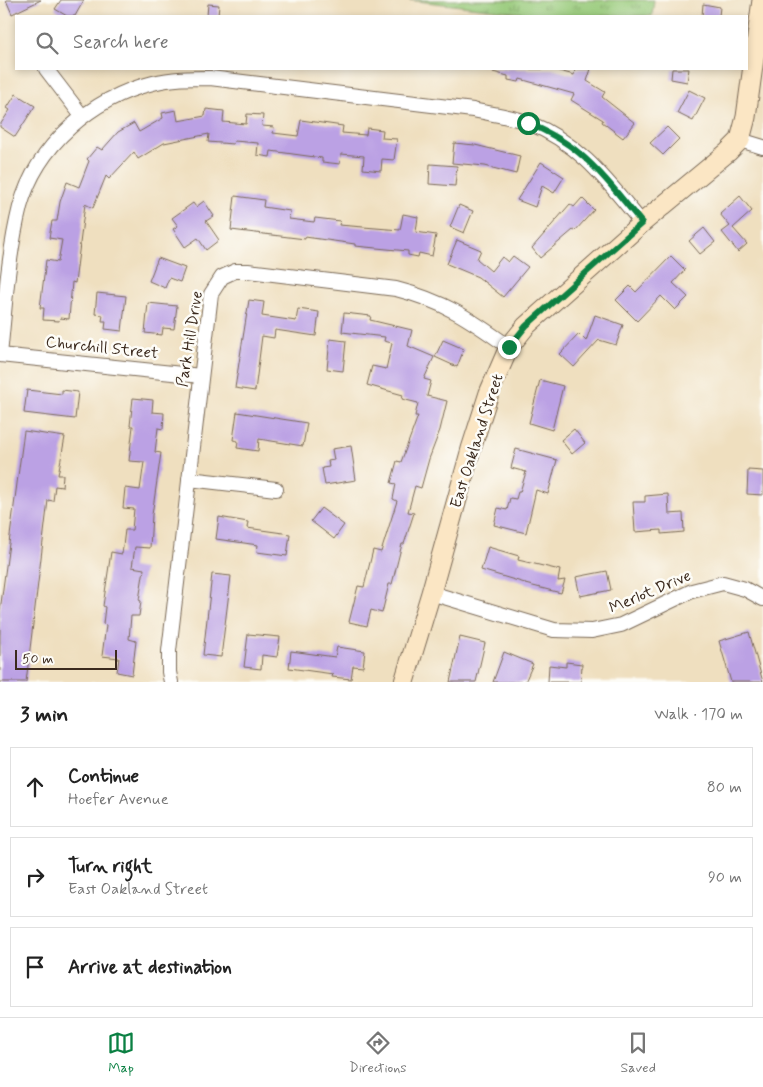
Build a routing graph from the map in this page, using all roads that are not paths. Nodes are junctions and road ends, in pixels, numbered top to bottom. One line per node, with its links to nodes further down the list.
1 (762, 0): 4 (street)
2 (47, 70): 3 (street)
3 (82, 116): 6 (street); 8 (street)
4 (740, 140): 5 (street); 6 (street, East Oakland Street)
5 (763, 147)
6 (642, 223): 7 (street, East Oakland Street)
7 (509, 347): 9 (street, Park Hill Drive); 12 (street, East Oakland Street)
8 (0, 355): 9 (street, Churchill Street)
9 (201, 376): 10 (street, Park Hill Drive)
10 (189, 479): 11 (street); 14 (street, Park Hill Drive)
11 (276, 489)
12 (431, 593): 13 (street, Merlot Drive); 15 (street, East Oakland Street)
13 (763, 600)
14 (171, 682)
15 (404, 682)

